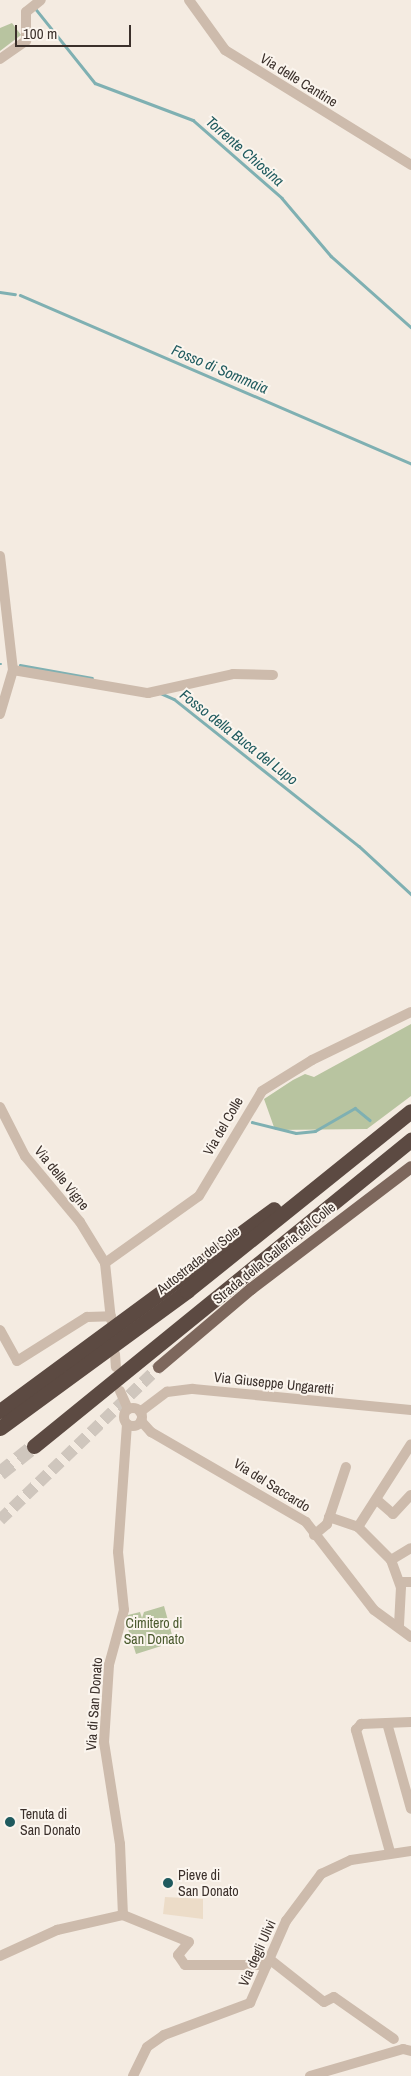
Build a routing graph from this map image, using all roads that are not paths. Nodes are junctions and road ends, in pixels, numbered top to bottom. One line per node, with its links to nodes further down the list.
1 (190, 0): 4 (street, Via delle Cantine)
2 (39, 1): 3 (street)
3 (0, 59)
4 (411, 165)
5 (0, 556): 6 (street)
6 (13, 670): 7 (street); 8 (street)
7 (273, 675)
8 (0, 714)
9 (411, 1012): 14 (street, Via del Colle)
10 (0, 1107): 14 (street, Via delle Vigne)
11 (411, 1111): 22 (highway, Autostrada del Sole); 25 (highway, Autostrada del Sole)
12 (411, 1140): 27 (highway)
13 (411, 1167): 18 (main road, Strada della Galleria del Colle)
14 (105, 1263): 15 (street)
15 (0, 1330)
16 (114, 1354): 17 (street)
17 (116, 1367)
18 (159, 1367)
19 (120, 1391): 20 (street)
20 (128, 1410): 23 (street); 24 (street, Via di San Donato)
21 (411, 1410): 23 (street, Via Giuseppe Ungaretti)
22 (0, 1411)
23 (141, 1416): 24 (street); 33 (street, Via del Saccardo)
24 (127, 1424): 45 (street, Via di San Donato)
25 (0, 1428)
26 (409, 1444): 30 (street)
27 (34, 1446)
28 (346, 1467): 31 (street)
29 (411, 1495): 30 (street)
30 (377, 1500): 32 (street)
31 (329, 1517): 32 (street); 33 (street)
32 (358, 1528): 35 (street)
33 (314, 1535): 38 (street, Via del Saccardo)
34 (411, 1548): 35 (street)
35 (391, 1560): 36 (street)
36 (400, 1582): 37 (street); 38 (street)
37 (411, 1582)
38 (399, 1626): 39 (street, Via del Saccardo)
39 (411, 1637)
40 (387, 1722): 41 (street); 42 (street); 44 (street)
41 (411, 1722)
42 (411, 1809)
43 (411, 1851): 44 (street, Via degli Ulivi)
44 (390, 1852): 47 (street, Via degli Ulivi)
45 (123, 1914): 46 (street); 47 (street)
46 (0, 1956)
47 (268, 1962): 48 (street); 51 (street, Via degli Ulivi)
48 (394, 2039)
49 (408, 2047): 50 (street)
50 (315, 2075)
51 (133, 2076)

